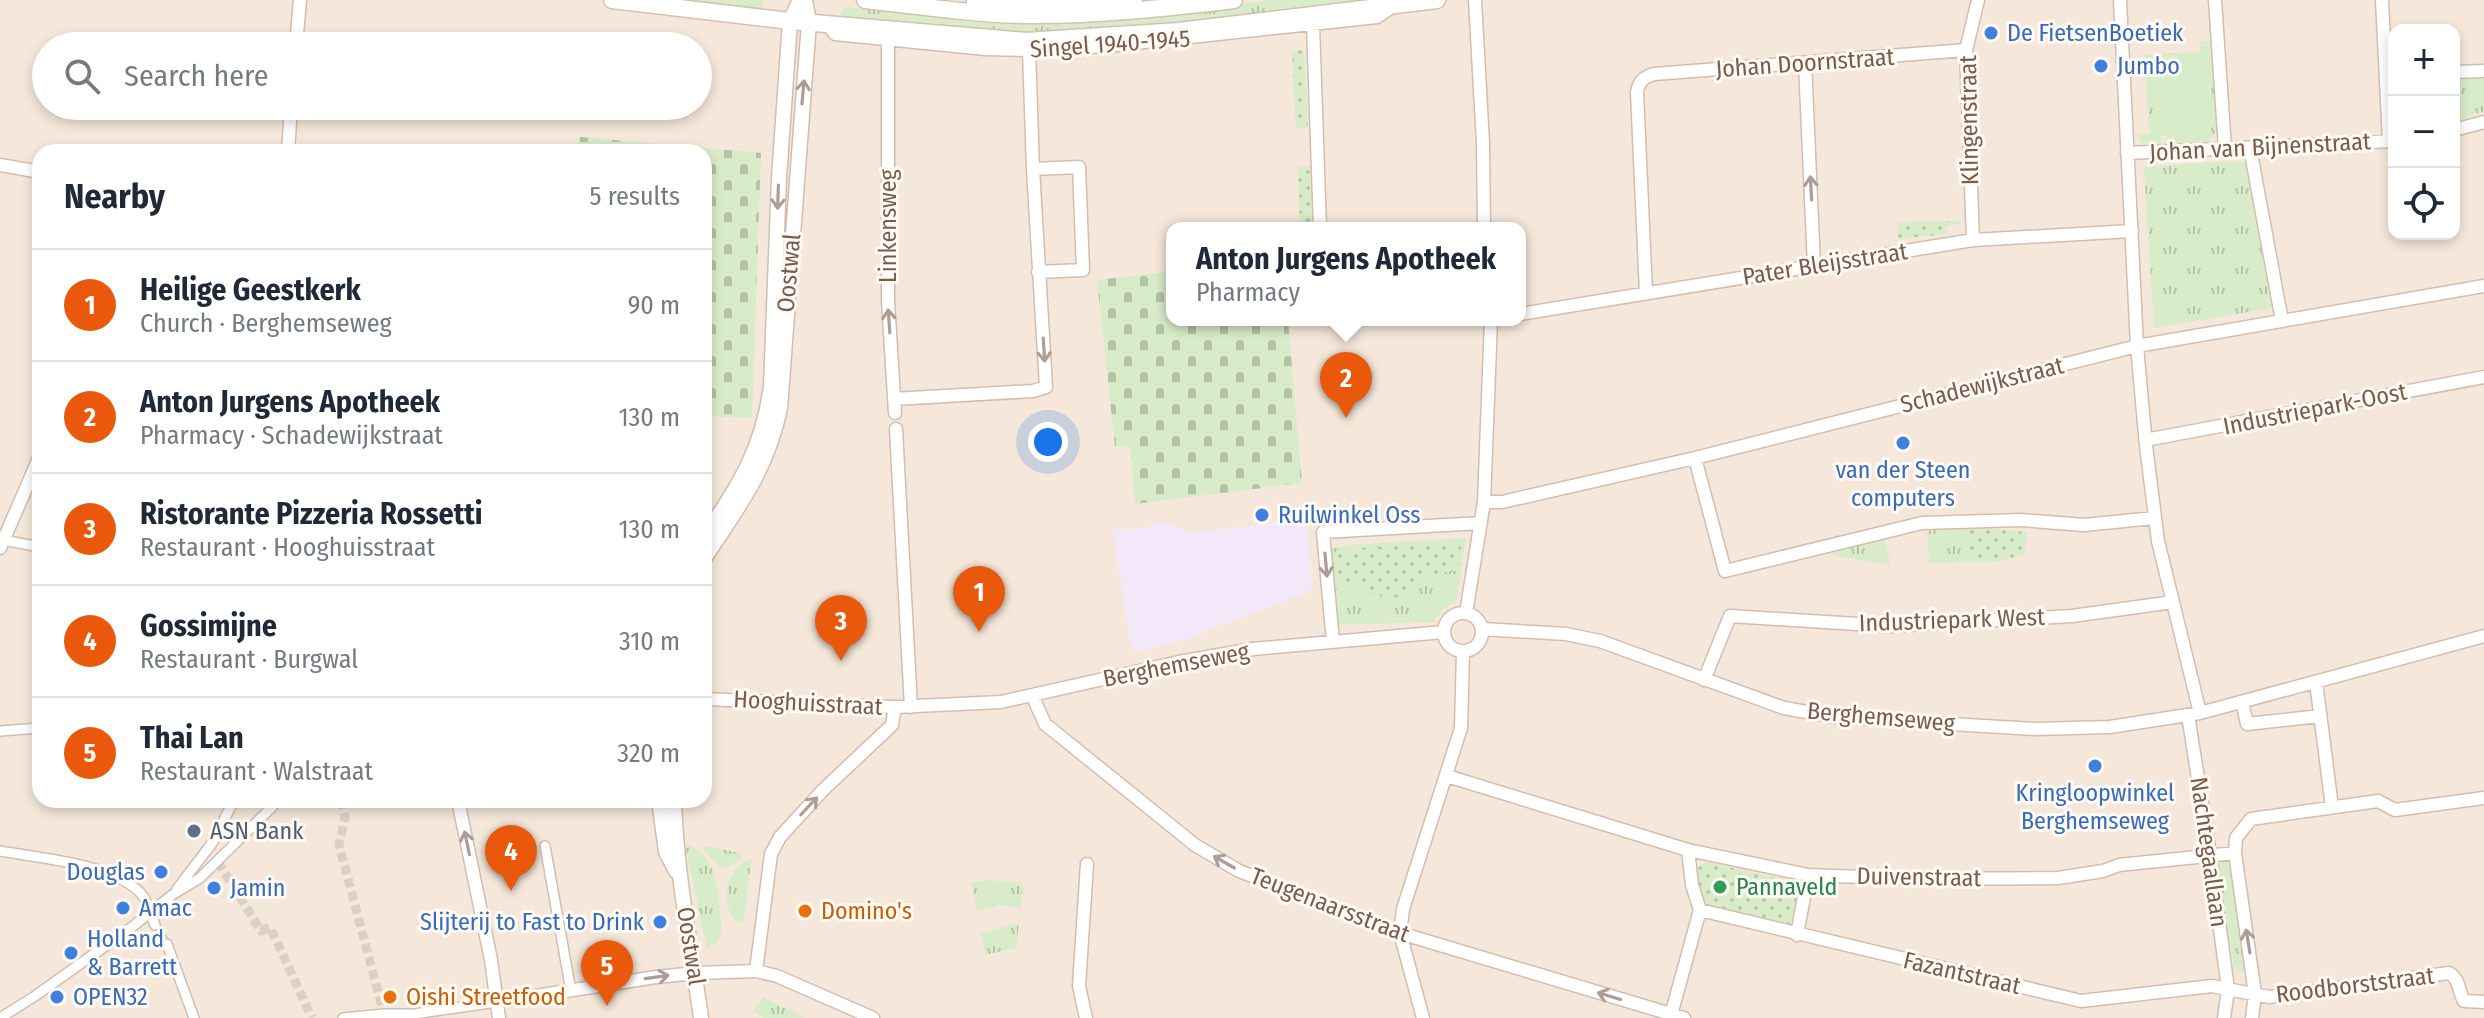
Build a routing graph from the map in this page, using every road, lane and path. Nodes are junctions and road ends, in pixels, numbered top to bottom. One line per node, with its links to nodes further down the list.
1 (300, 0): 18 (street)
2 (612, 0): 15 (main road, Singel 1940-1945)
3 (803, 0): 15 (street, Oostwal); 16 (street, Oostwal)
4 (865, 0): 13 (main road, Singel 1940-1945)
5 (1136, 0): 13 (street, Singel 1940-1945)
6 (1234, 0): 13 (main road, Singel 1940-1945)
7 (1437, 0): 14 (main road, Singel 1940-1945)
8 (1475, 0): 38 (street)
9 (1978, 0): 21 (street, Klingenstraat)
10 (2120, 0): 33 (street, Nachtegaallaan)
11 (2215, 0): 32 (street)
12 (2382, 0): 22 (street)
13 (973, 5)
14 (1395, 5): 16 (main road, Singel 1940-1945); 17 (street, Singel 1940-1945)
15 (790, 21): 16 (main road, Singel 1940-1945); 59 (street, Oostwal, one-way to 59)
16 (818, 23): 19 (street, Singel 1940-1945); 59 (street, Oostwal, one-way to 16)
17 (1313, 25): 20 (street, Singel 1940-1945); 37 (street)
18 (297, 32)
19 (888, 39): 20 (street, Singel 1940-1945); 50 (street, Linkensweg, one-way to 19)
20 (1029, 50): 35 (street)
21 (1966, 50): 23 (street, Johan Doornstraat); 40 (street, Klingenstraat)
22 (2388, 56)
23 (1805, 63): 41 (street, one-way to 23); 44 (street, Johan Doornstraat)
24 (2484, 71): 25 (street)
25 (2460, 72)
26 (290, 120): 30 (street)
27 (2484, 122): 28 (street)
28 (2460, 128)
29 (2388, 141): 31 (street, Johan van Bijnenstraat)
30 (289, 144)
31 (2250, 148): 32 (street, Johan van Bijnenstraat); 46 (street)
32 (2225, 149): 33 (street, Johan van Bijnenstraat)
33 (2127, 153): 39 (street, Nachtegaallaan)
34 (0, 165): 36 (street)
35 (1033, 169): 42 (street); 42 (street)
36 (32, 171)
37 (1320, 222)
38 (1484, 222)
39 (2132, 231): 40 (street, Pater Bleijsstraat); 48 (street, Nachtegaallaan)
40 (1973, 240): 41 (street, Pater Bleijsstraat)
41 (1814, 266): 44 (street, Pater Bleijsstraat)
42 (1038, 272): 50 (street, one-way to 50)
43 (2484, 286): 46 (street, Schadewijkstraat)
44 (1646, 293): 45 (street, Pater Bleijsstraat)
45 (1526, 313)
46 (2282, 321): 48 (street, Schadewijkstraat)
47 (1491, 326): 56 (street)
48 (2137, 346): 53 (street, Nachtegaallaan); 54 (street, Schadewijkstraat)
49 (2484, 377): 53 (street, Industriepark-Oost)
50 (894, 399): 51 (street, Linkensweg)
51 (895, 413)
52 (896, 429): 75 (street)
53 (2145, 440): 57 (street, Nachtegaallaan)
54 (1695, 458): 56 (street, Schadewijkstraat); 57 (street)
55 (32, 475): 60 (street)
56 (1484, 502): 58 (street)
57 (2154, 518): 62 (street, Nachtegaallaan)
58 (1481, 523): 63 (street); 67 (street, one-way to 67)
59 (713, 531)
60 (2, 544): 61 (street)
61 (32, 546)
62 (2173, 602): 69 (street, Industriepark West); 76 (street, Nachtegaallaan)
63 (1466, 613): 64 (street); 65 (street)
64 (1482, 629): 68 (street); 69 (street, Berghemseweg)
65 (1443, 632): 67 (street, Berghemseweg); 68 (street)
66 (2484, 636): 70 (street, Berghemseweg)
67 (1333, 642): 71 (street, Berghemseweg)
68 (1463, 652): 80 (street)
69 (1704, 680): 76 (street, Berghemseweg)
70 (2316, 682): 73 (street, Berghemseweg); 77 (street)
71 (1032, 695): 75 (street, Berghemseweg); 100 (street, Teugenaarsstraat, one-way to 71)
72 (712, 699): 74 (street, Hooghuisstraat)
73 (2242, 702): 76 (street, Berghemseweg); 77 (street)
74 (895, 707): 75 (street, Hooghuisstraat); 103 (street, one-way to 74)
75 (911, 707)
76 (2194, 714): 92 (street, Nachtegaallaan)
77 (2320, 716): 82 (street)
78 (32, 729): 79 (street)
79 (0, 731)
80 (1447, 776): 89 (street, Duivenstraat); 100 (street)
81 (2484, 798): 82 (street)
82 (2332, 807): 91 (street)
83 (230, 808): 96 (street)
84 (271, 808): 96 (street)
85 (460, 808): 108 (street, one-way to 85)
86 (660, 808): 94 (street, Oostwal)
87 (674, 808): 94 (street, Oostwal)
88 (545, 846): 106 (street)
89 (1688, 850): 95 (street, Duivenstraat); 97 (street)
90 (0, 851): 98 (street)
91 (2235, 853): 92 (street, Duivenstraat); 107 (street, Nachtegaallaan, one-way to 91)
92 (2210, 854): 95 (street, Duivenstraat); 105 (street, Nachtegaallaan)
93 (1087, 864): 117 (street)
94 (678, 874): 104 (street, Oostwal)
95 (1808, 875): 101 (street)
96 (172, 895): 98 (street)
97 (1700, 910): 101 (street, Fazantstraat); 110 (street)
98 (149, 913): 99 (street); 111 (street)
99 (155, 925)
100 (1400, 933): 110 (street, Teugenaarsstraat, one-way to 100); 118 (street)
101 (1797, 935): 105 (street, Fazantstraat)
102 (167, 944): 112 (street)
103 (756, 971): 104 (street); 116 (street)
104 (696, 973): 106 (street, one-way to 104); 115 (street, Oostwal)
105 (2228, 989): 107 (street); 119 (street, Nachtegaallaan)
106 (571, 991): 108 (street)
107 (2255, 994): 109 (street, Roodborststraat); 120 (street, Nachtegaallaan)
108 (497, 1002): 113 (street); 114 (street)
109 (2484, 1002)
110 (1677, 1016)
111 (0, 1018)
112 (194, 1018)
113 (343, 1018)
114 (499, 1018)
115 (701, 1018)
116 (873, 1018)
117 (1086, 1018)
118 (1423, 1018)
119 (2224, 1018)
120 (2252, 1018)

